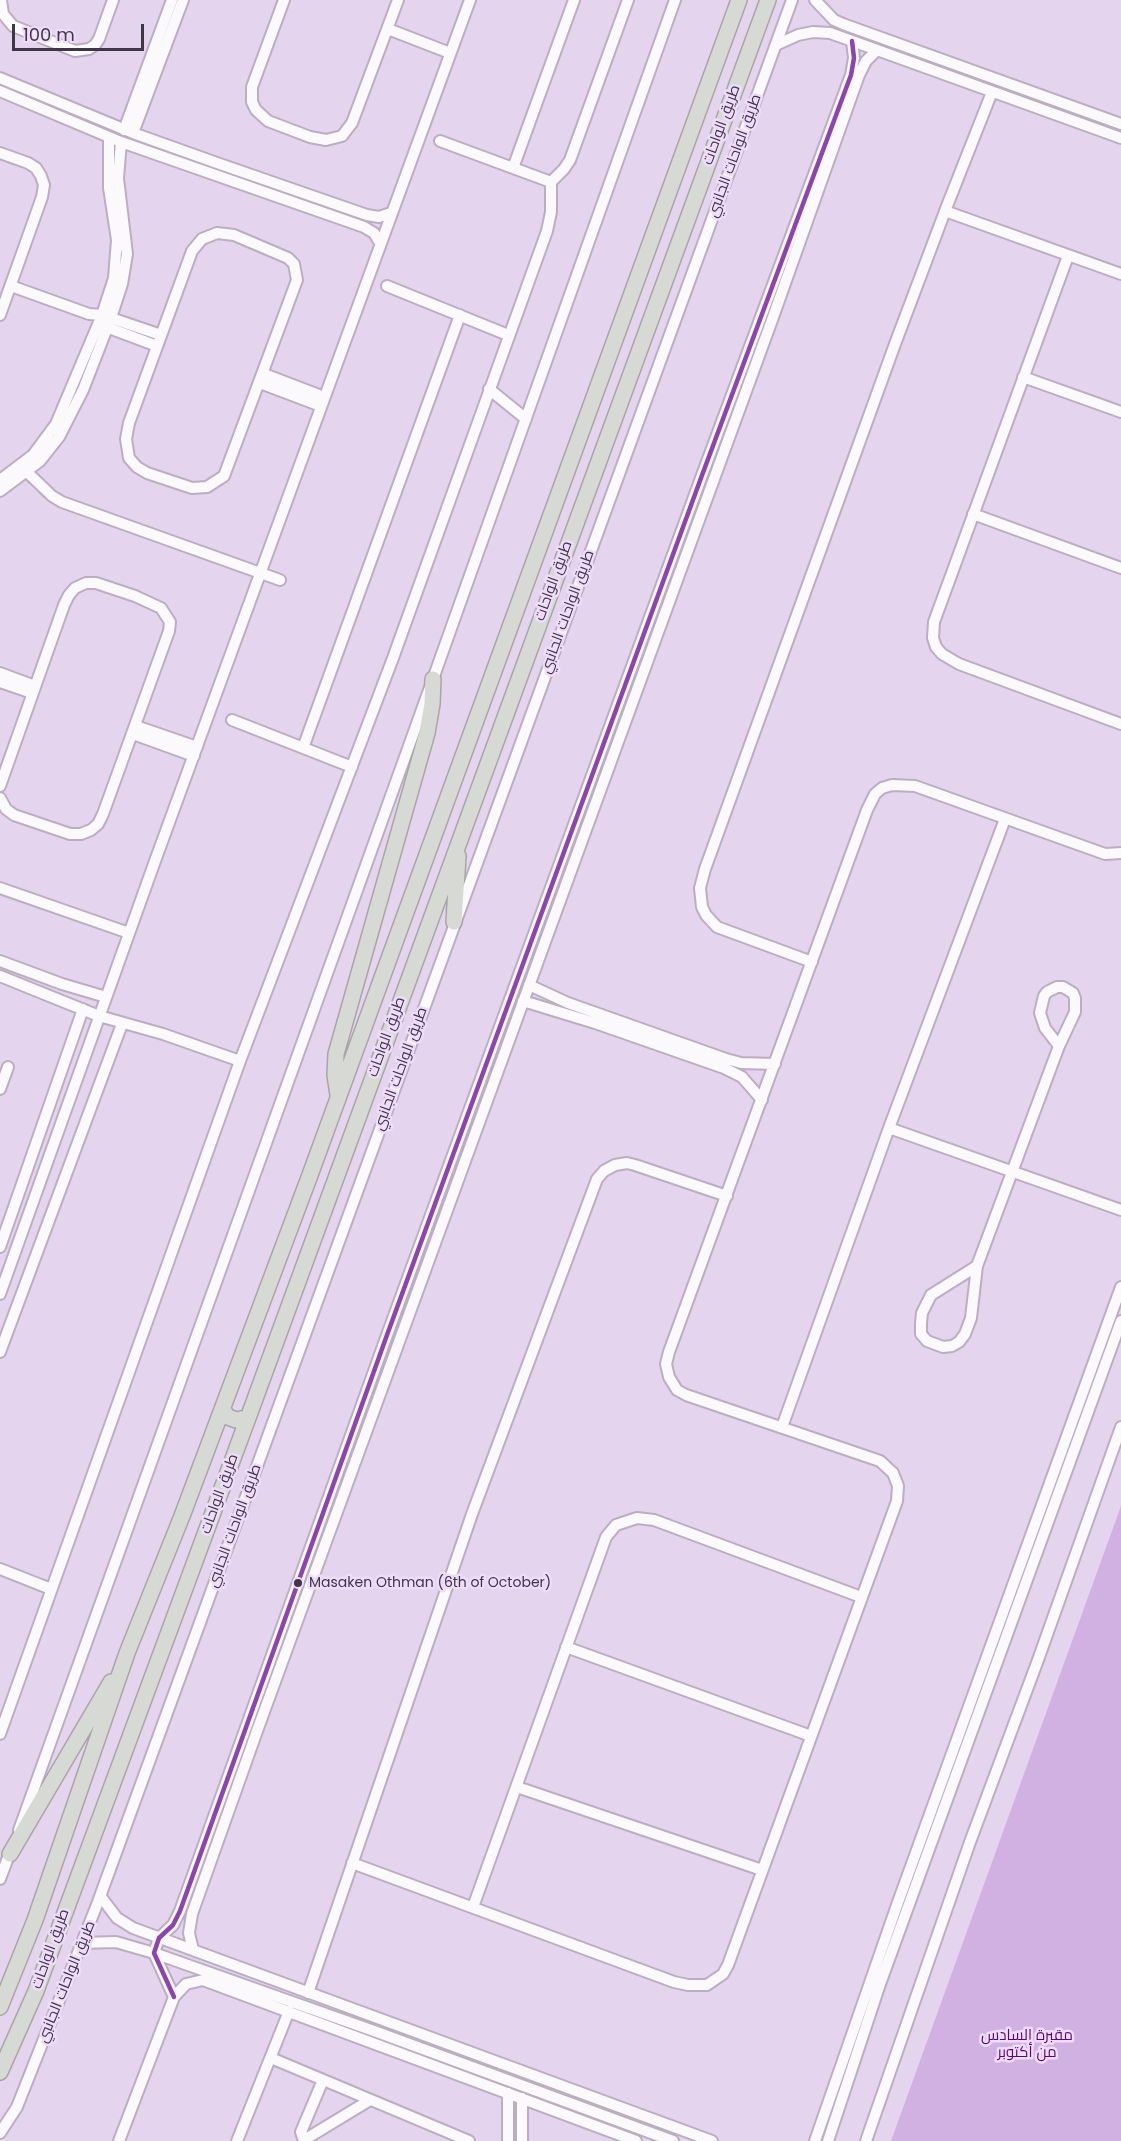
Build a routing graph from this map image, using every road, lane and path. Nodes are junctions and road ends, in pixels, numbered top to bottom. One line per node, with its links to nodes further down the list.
1 (1, 0): 2 (street)
2 (113, 0)
3 (172, 0): 31 (street)
4 (183, 0): 31 (street)
5 (284, 0): 16 (street)
6 (398, 0): 16 (street)
7 (470, 0): 21 (street)
8 (574, 0): 38 (street)
9 (628, 0): 39 (street)
10 (675, 0): 58 (street)
11 (740, 0): 100 (highway, طريق الواحات)
12 (768, 0): 81 (highway, طريق الواحات)
13 (792, 0): 19 (street, طريق الواحات الجانبي)
14 (815, 0): 15 (street)
15 (834, 20): 17 (street); 22 (street)
16 (388, 29): 21 (street)
17 (830, 33): 18 (street); 19 (street)
18 (852, 41): 20 (street); 40 (street)
19 (776, 45): 84 (street, طريق الواحات الجانبي)
20 (878, 50): 23 (street); 40 (street)
21 (450, 53): 42 (street)
22 (926, 54): 23 (street); 27 (street)
23 (922, 66): 26 (street)
24 (0, 78): 29 (street)
25 (0, 91): 29 (street)
26 (992, 93): 28 (street); 41 (street)
27 (1049, 99): 28 (street); 30 (street)
28 (1045, 111): 33 (street)
29 (84, 119): 31 (street); 32 (street)
30 (1121, 124)
31 (128, 132): 36 (street)
32 (110, 138): 35 (street); 50 (street)
33 (1121, 138)
34 (440, 141): 38 (street)
35 (121, 142): 36 (street); 50 (street)
36 (166, 152): 42 (street); 43 (street)
37 (0, 153): 46 (street)
38 (513, 168): 39 (street)
39 (551, 182): 51 (street)
40 (807, 206): 60 (street); 62 (street)
41 (945, 211): 44 (street); 87 (street)
42 (391, 213): 43 (street)
43 (380, 243): 56 (street)
44 (1068, 256): 45 (street); 53 (street)
45 (1121, 274)
46 (10, 286): 48 (street); 50 (street)
47 (387, 286): 49 (street)
48 (0, 315)
49 (460, 315): 51 (street); 75 (street)
50 (105, 321): 52 (street); 59 (street); 61 (street)
51 (508, 335): 55 (street)
52 (159, 340): 54 (street); 54 (street)
53 (1023, 377): 57 (street); 64 (street)
54 (262, 378): 56 (street)
55 (489, 389): 58 (street); 77 (street)
56 (323, 401): 66 (street)
57 (1121, 412)
58 (526, 419): 69 (street)
59 (27, 472): 63 (street); 66 (street)
60 (700, 478): 62 (street); 103 (street)
61 (0, 480)
62 (713, 483): 89 (street)
63 (0, 491)
64 (974, 514): 65 (street); 73 (street)
65 (1121, 568)
66 (261, 572): 67 (street); 76 (street)
67 (280, 580)
68 (0, 673): 71 (street)
69 (433, 679): 100 (highway); 130 (street)
70 (0, 682): 71 (street)
71 (33, 690): 74 (street); 78 (street)
72 (232, 720): 75 (street)
73 (1121, 724)
74 (134, 730): 76 (street); 79 (street)
75 (303, 748): 77 (street)
76 (195, 752): 85 (street)
77 (352, 767): 96 (street)
78 (0, 786)
79 (0, 798)
80 (1005, 819): 82 (street); 87 (street); 102 (street)
81 (459, 840): 84 (highway); 118 (highway, طريق الواحات)
82 (1121, 853)
83 (0, 888): 85 (street)
84 (454, 922): 134 (street, طريق الواحات الجانبي)
85 (129, 933): 90 (street)
86 (0, 961): 90 (street)
87 (812, 962): 97 (street)
88 (0, 976): 92 (street)
89 (529, 985): 91 (street); 97 (street)
90 (106, 997): 93 (street)
91 (523, 1000): 101 (street); 104 (street)
92 (83, 1009): 93 (street); 108 (street)
93 (99, 1016): 94 (street); 111 (street)
94 (122, 1024): 96 (street); 115 (street)
95 (1059, 1046): 95 (street); 105 (street)
96 (240, 1061): 122 (street)
97 (775, 1064): 101 (street)
98 (8, 1067): 99 (street)
99 (0, 1089)
100 (338, 1096): 117 (highway, طريق الواحات)
101 (762, 1100): 106 (street)
102 (889, 1128): 105 (street); 119 (street)
103 (453, 1159): 104 (street); 113 (street)
104 (465, 1163): 114 (street)
105 (1012, 1171): 107 (street); 109 (street)
106 (727, 1196): 119 (street); 131 (street)
107 (1121, 1210)
108 (0, 1247)
109 (977, 1266): 109 (street)
110 (1121, 1287): 116 (street)
111 (0, 1294)
112 (1121, 1321): 116 (street)
113 (387, 1335): 114 (street); 128 (street)
114 (400, 1341): 128 (street)
115 (0, 1353)
116 (1084, 1405): 142 (street)
117 (222, 1410): 118 (highway); 125 (highway, طريق الواحات)
118 (248, 1418): 150 (highway, طريق الواحات)
119 (782, 1427): 123 (street)
120 (1121, 1427): 166 (street)
121 (0, 1569): 122 (street)
122 (51, 1589): 126 (street)
123 (861, 1597): 124 (street); 127 (street)
124 (566, 1647): 127 (street); 129 (street)
125 (127, 1653): 130 (highway); 145 (highway, طريق الواحات)
126 (0, 1734)
127 (811, 1736): 132 (street)
128 (244, 1750): 137 (street); 140 (street)
129 (516, 1786): 132 (street); 135 (street)
130 (10, 1854): 133 (street)
131 (352, 1863): 135 (street); 143 (street)
132 (762, 1870): 135 (street)
133 (0, 1879)
134 (100, 1897): 136 (street); 138 (street, طريق الواحات الجانبي)
135 (473, 1907)
136 (133, 1928): 137 (street); 139 (street)
137 (159, 1938): 140 (street); 141 (street)
138 (82, 1943): 139 (street); 155 (street, طريق الواحات الجانبي)
139 (127, 1944): 141 (street)
140 (193, 1950): 143 (street)
141 (154, 1953): 144 (street); 148 (street)
142 (875, 1982): 164 (street); 165 (street)
143 (308, 1993): 147 (street)
144 (174, 1997): 146 (street); 156 (street)
145 (0, 2007)
146 (289, 2011): 149 (street); 152 (street)
147 (378, 2018): 148 (street); 163 (street)
148 (374, 2031): 162 (street)
149 (271, 2058): 151 (street); 157 (street)
150 (0, 2072)
151 (323, 2080): 154 (street); 154 (street)
152 (508, 2093): 153 (street); 159 (street)
153 (522, 2098): 160 (street); 161 (street)
154 (370, 2100): 158 (street)
155 (0, 2133)
156 (119, 2141)
157 (237, 2141)
158 (469, 2141)
159 (508, 2141)
160 (522, 2141)
161 (636, 2141)
162 (673, 2141)
163 (712, 2141)
164 (815, 2141)
165 (828, 2141)
166 (866, 2141)

